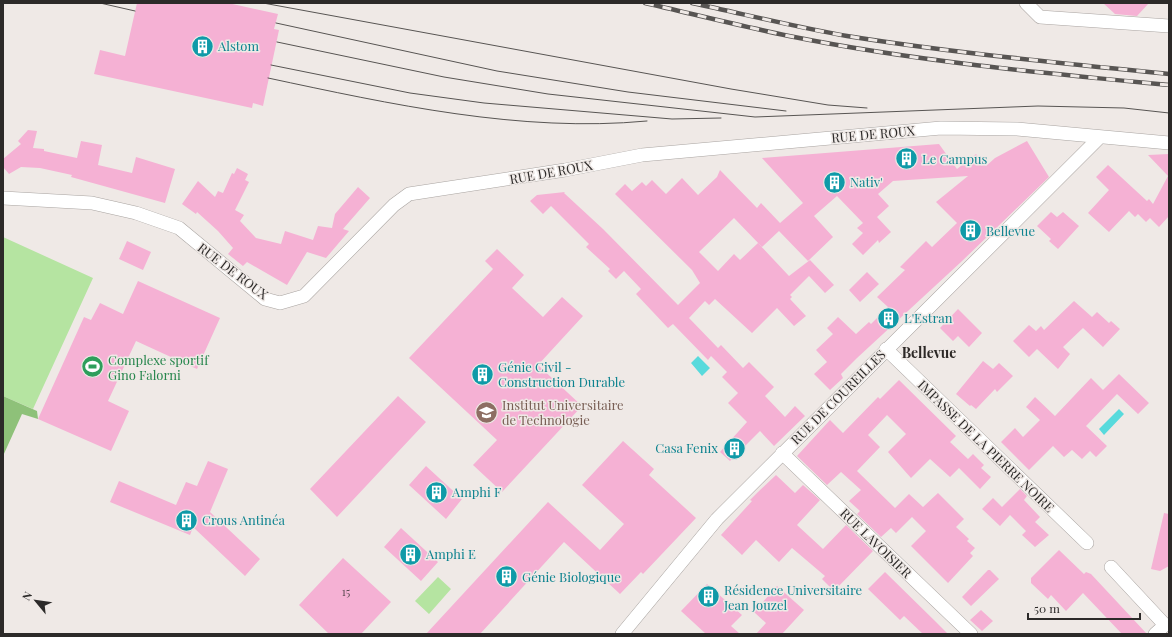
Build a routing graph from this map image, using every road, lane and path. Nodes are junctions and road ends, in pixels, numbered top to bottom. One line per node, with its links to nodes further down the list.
1 (1026, 3): 2 (street)
2 (1169, 26)
3 (1100, 136): 4 (street, RUE DE ROUX); 5 (street, RUE DE ROUX); 6 (street, RUE DE COUREILLES)
4 (1169, 143)
5 (3, 198)
6 (886, 349): 7 (street, RUE DE COUREILLES); 8 (street, IMPASSE DE LA PIERRE NOIRE)
7 (782, 453): 10 (street, RUE DE COUREILLES); 11 (street, RUE LAVOISIER)
8 (1087, 543)
9 (1111, 567): 12 (street)
10 (622, 634)
11 (970, 634)
12 (1155, 634)

